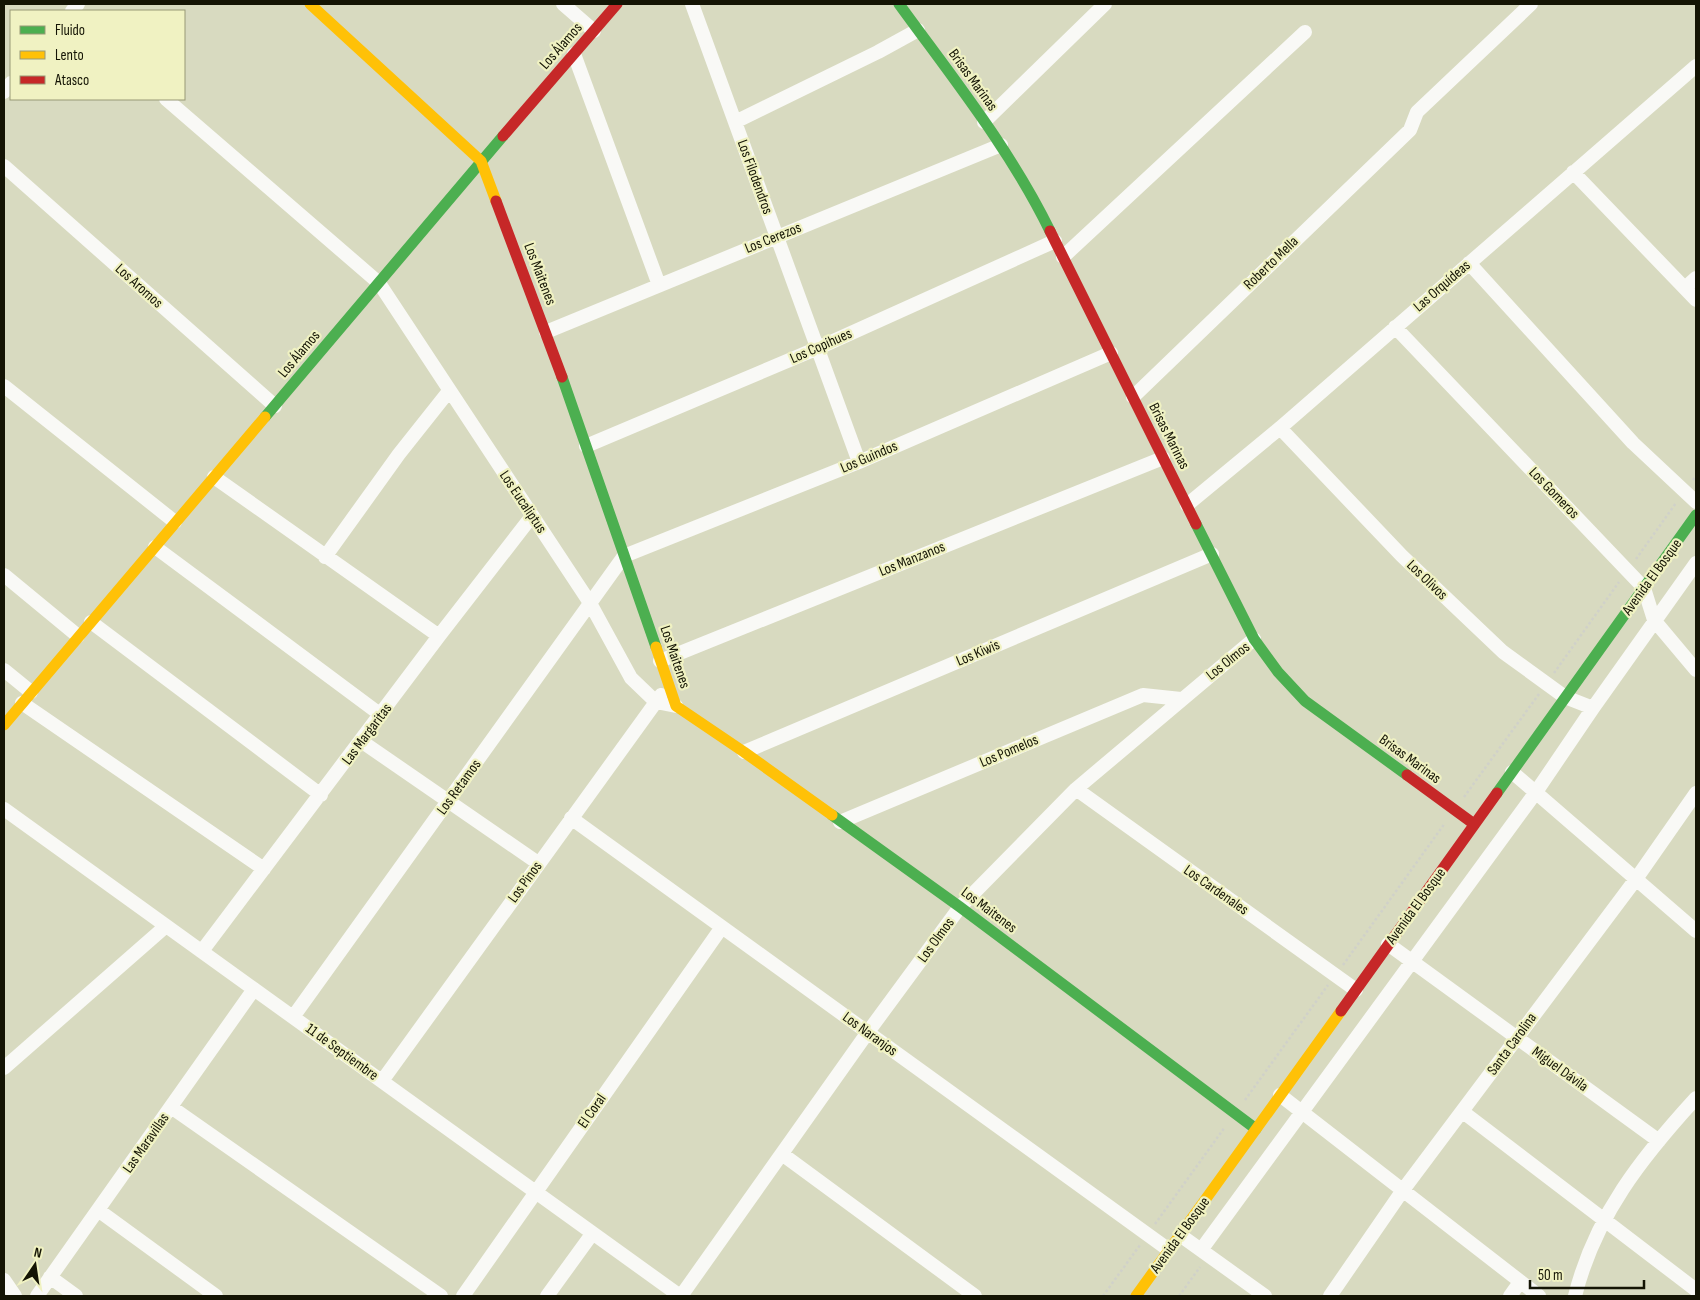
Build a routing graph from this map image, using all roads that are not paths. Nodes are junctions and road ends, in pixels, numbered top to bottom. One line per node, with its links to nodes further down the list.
1 (310, 4): 17 (street, Los Maitenes)
2 (563, 4): 9 (street)
3 (617, 4): 9 (street, Los Álamos)
4 (692, 4): 14 (street, Los Filodendros)
5 (899, 4): 8 (street, Brisas Marinas)
6 (1105, 4): 15 (street)
7 (1531, 4): 35 (street, Roberto Mella)
8 (918, 30): 14 (street); 15 (street, Brisas Marinas)
9 (594, 31): 11 (street, Los Álamos)
10 (1305, 32): 22 (street)
11 (574, 54): 17 (street, Los Álamos); 26 (street)
12 (1696, 66): 19 (street, Las Orquídeas)
13 (167, 100): 25 (street, Los Eucaliptus)
14 (735, 122): 20 (street, Los Filodendros)
15 (984, 122): 16 (street, Brisas Marinas)
16 (1001, 145): 20 (street, Los Cerezos); 21 (street, Brisas Marinas)
17 (481, 161): 25 (street, Los Álamos); 30 (street, Los Maitenes)
18 (4, 166): 36 (street, Los Aromos)
19 (1574, 172): 23 (street, Las Orquídeas); 27 (street)
20 (777, 236): 26 (street, Los Cerezos); 31 (street, Los Filodendros)
21 (1055, 241): 22 (street, Brisas Marinas); 31 (street, Los Copihues)
22 (1063, 258): 32 (street, Brisas Marinas)
23 (1469, 263): 29 (street, Las Orquídeas); 42 (street)
24 (1696, 278): 27 (street)
25 (379, 283): 34 (street, Los Eucaliptus); 36 (street, Los Álamos)
26 (659, 285): 30 (street, Los Cerezos)
27 (1685, 288): 28 (street)
28 (1696, 300)
29 (1395, 327): 37 (street, Las Orquídeas); 53 (street, Los Gomeros)
30 (546, 332): 38 (street, Los Maitenes)
31 (818, 348): 38 (street, Los Copihues); 40 (street, Los Filodendros)
32 (1111, 353): 35 (street, Brisas Marinas); 40 (street, Los Guindos)
33 (4, 386): 46 (street)
34 (449, 391): 45 (street, Los Eucaliptus); 50 (street)
35 (1132, 397): 39 (street, Brisas Marinas)
36 (275, 406): 41 (street, Los Álamos)
37 (1280, 428): 43 (street, Las Orquídeas); 64 (street, Los Olivos)
38 (586, 446): 49 (street, Los Maitenes)
39 (1163, 458): 43 (street, Brisas Marinas); 60 (street, Los Manzanos)
40 (859, 462): 49 (street, Los Guindos)
41 (214, 477): 46 (street, Los Álamos); 50 (street)
42 (1696, 502)
43 (1187, 505): 48 (street, Brisas Marinas)
44 (1696, 515): 53 (street, Avenida El Bosque)
45 (532, 516): 54 (street, Los Eucaliptus); 58 (street, Las Margaritas)
46 (175, 522): 47 (street, Los Álamos)
47 (155, 547): 56 (street, Los Álamos); 70 (street)
48 (1212, 554): 59 (street, Brisas Marinas); 73 (street, Los Kiwis)
49 (624, 556): 54 (street, Los Retamos); 60 (street, Los Maitenes)
50 (325, 557): 58 (street)
51 (1696, 563): 55 (street, Avenida El Bosque)
52 (4, 575): 57 (street)
53 (1644, 588): 55 (street, Los Gomeros); 64 (street, Avenida El Bosque)
54 (590, 603): 67 (street, Los Eucaliptus); 79 (street, Los Retamos)
55 (1654, 620): 62 (street, Los Gomeros); 69 (street, Avenida El Bosque)
56 (91, 622): 57 (street, Los Álamos); 78 (street)
57 (78, 636): 65 (street, Los Álamos)
58 (439, 636): 70 (street, Las Margaritas)
59 (1254, 640): 66 (street, Los Olmos); 83 (street, Brisas Marinas)
60 (660, 661): 63 (street, Los Maitenes)
61 (4, 670): 65 (street)
62 (1696, 670)
63 (668, 683): 67 (street, Los Pinos); 68 (street, Los Maitenes)
64 (1565, 697): 69 (street, Los Olivos); 74 (street, Avenida El Bosque)
65 (26, 698): 71 (street, Los Álamos); 85 (street)
66 (1182, 699): 75 (street, Los Olmos); 82 (street, Los Pomelos)
67 (656, 702): 68 (street); 81 (street, Los Pinos)
68 (676, 706): 73 (street, Los Maitenes)
69 (1593, 708): 76 (street, Avenida El Bosque)
70 (381, 715): 72 (street, Las Margaritas)
71 (4, 725)
72 (361, 741): 78 (street, Las Margaritas); 79 (street)
73 (744, 752): 82 (street, Los Maitenes)
74 (1512, 772): 76 (street); 83 (street, Avenida El Bosque)
75 (1076, 789): 87 (street, Los Olmos); 95 (street, Los Cardenales)
76 (1536, 792): 86 (street); 93 (street, Avenida El Bosque)
77 (1696, 793): 86 (street, Santa Carolina)
78 (320, 795): 85 (street, Las Margaritas)
79 (449, 801): 84 (street); 96 (street, Los Retamos)
80 (4, 809): 88 (street, 11 de Septiembre)
81 (571, 818): 84 (street, Los Pinos); 89 (street, Los Naranjos)
82 (840, 822): 87 (street, Los Maitenes)
83 (1474, 824): 91 (street, Avenida El Bosque)
84 (538, 863): 100 (street, Los Pinos)
85 (264, 869): 92 (street, Las Margaritas)
86 (1636, 879): 90 (street); 98 (street, Santa Carolina)
87 (960, 907): 97 (street, Los Olmos); 106 (street, Los Maitenes)
88 (166, 926): 92 (street, 11 de Septiembre); 99 (street)
89 (722, 927): 97 (street, Los Naranjos); 110 (street, El Coral)
90 (1696, 931)
91 (1388, 944): 93 (street, Miguel Dávila); 95 (street, Avenida El Bosque)
92 (202, 952): 94 (street, 11 de Septiembre)
93 (1411, 961): 98 (street, Miguel Dávila); 104 (street, Avenida El Bosque)
94 (254, 989): 96 (street, 11 de Septiembre); 103 (street, Las Maravillas)
95 (1356, 990): 101 (street, Avenida El Bosque)
96 (293, 1017): 100 (street, 11 de Septiembre)
97 (868, 1032): 108 (street, Los Olmos); 115 (street, Los Naranjos)
98 (1516, 1037): 105 (street, Santa Carolina); 107 (street, Miguel Dávila)
99 (4, 1068)
100 (382, 1081): 110 (street, 11 de Septiembre)
101 (1280, 1095): 104 (street); 106 (street, Avenida El Bosque)
102 (1696, 1098): 107 (street)
103 (171, 1107): 111 (street, Las Maravillas); 125 (street)
104 (1302, 1112): 109 (street); 116 (street, Avenida El Bosque)
105 (1463, 1112): 109 (street, Santa Carolina); 112 (street)
106 (1256, 1129): 114 (street, Avenida El Bosque)
107 (1659, 1141): 112 (street)
108 (782, 1154): 128 (street, Los Olmos); 129 (street)
109 (1403, 1190): 119 (street); 132 (street, Santa Carolina)
110 (535, 1192): 113 (street, 11 de Septiembre); 126 (street, El Coral)
111 (98, 1210): 117 (street, Las Maravillas); 124 (street)
112 (1604, 1219): 120 (street); 135 (street)
113 (592, 1234): 127 (street); 128 (street, 11 de Septiembre)
114 (1180, 1235): 115 (street, Avenida El Bosque); 116 (street)
115 (1169, 1250): 130 (street, Avenida El Bosque)
116 (1201, 1250): 131 (street)
117 (50, 1277): 122 (street, Las Maravillas); 123 (street)
118 (4, 1280): 121 (street)
119 (1520, 1282): 133 (street); 134 (street)
120 (1696, 1290)
121 (15, 1296)
122 (37, 1296)
123 (76, 1296)
124 (216, 1296)
125 (440, 1296)
126 (463, 1296)
127 (547, 1296)
128 (680, 1296)
129 (975, 1296)
130 (1136, 1296)
131 (1265, 1296)
132 (1330, 1296)
133 (1510, 1296)
134 (1539, 1296)
135 (1575, 1296)

